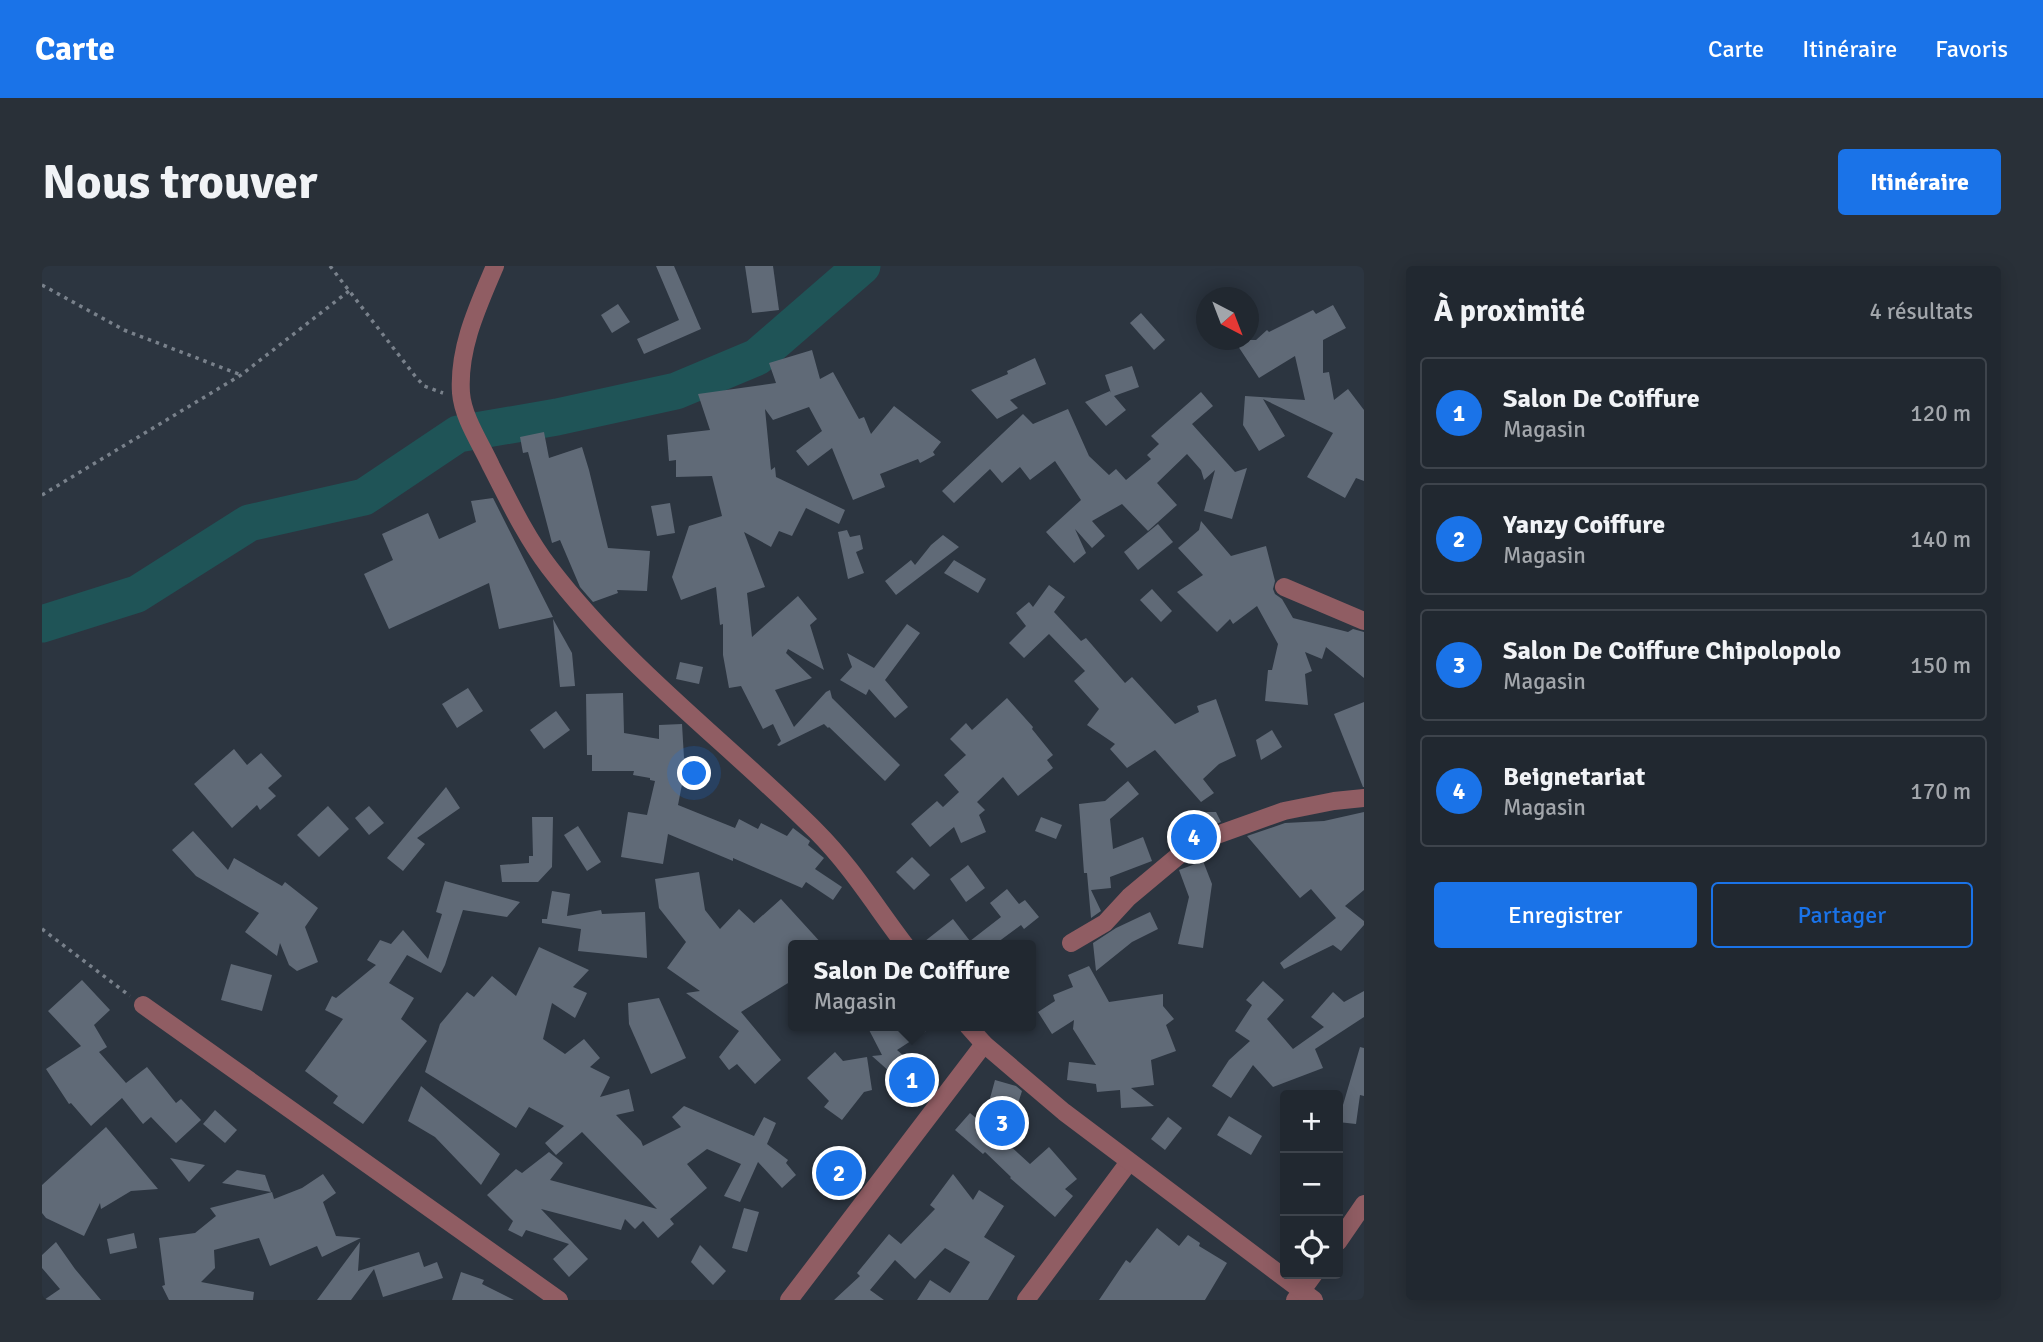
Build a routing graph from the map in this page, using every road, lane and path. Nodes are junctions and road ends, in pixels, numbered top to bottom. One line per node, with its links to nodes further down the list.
1 (330, 266): 4 (path)
2 (495, 266): 6 (street)
3 (42, 285): 5 (path)
4 (349, 291): 5 (path); 6 (path)
5 (241, 375): 7 (path)
6 (461, 394): 12 (street)
7 (42, 495)
8 (1284, 587): 9 (street)
9 (1364, 621)
10 (1364, 798): 13 (street)
11 (42, 929): 14 (path)
12 (901, 940)
13 (1071, 943)
14 (143, 1005): 22 (street)
15 (972, 1031): 16 (street)
16 (984, 1044): 17 (street); 23 (street)
17 (1129, 1162): 21 (street); 24 (street)
18 (1364, 1204): 19 (street)
19 (1343, 1235)
20 (1312, 1279): 21 (street)
21 (1303, 1297)
22 (559, 1300)
23 (789, 1300)
24 (1026, 1300)

